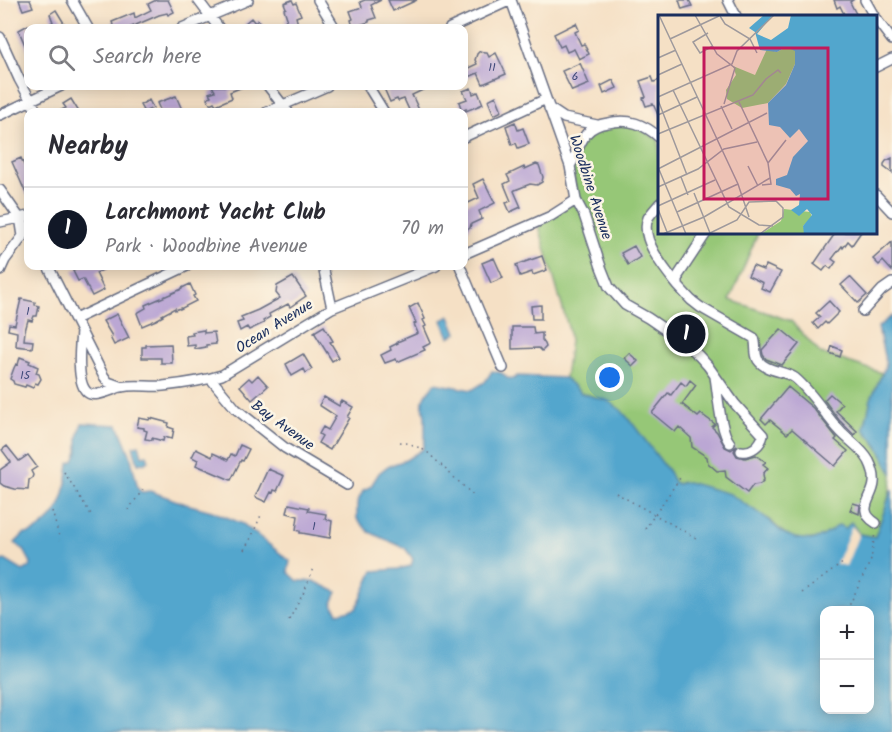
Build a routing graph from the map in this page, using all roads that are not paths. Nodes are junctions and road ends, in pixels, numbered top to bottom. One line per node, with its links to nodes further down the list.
1 (72, 0): 12 (street)
2 (198, 0): 10 (street)
3 (248, 0): 10 (street)
4 (318, 0): 15 (street)
5 (511, 0): 16 (street); 28 (street, Woodbine Avenue)
6 (728, 0): 8 (street)
7 (865, 0): 9 (street)
8 (736, 15)
9 (873, 15)
10 (209, 18): 13 (street); 14 (street)
11 (877, 21): 18 (street)
12 (86, 24)
13 (193, 24)
14 (215, 24)
15 (333, 24)
16 (459, 24)
17 (0, 38): 21 (street)
18 (892, 40)
19 (892, 59): 20 (street)
20 (877, 66)
21 (24, 88)
22 (25, 90): 27 (street)
23 (52, 90): 27 (street)
24 (271, 90): 30 (street)
25 (320, 90): 31 (street)
26 (370, 90): 32 (street)
27 (30, 100): 29 (street); 33 (street)
28 (548, 103): 34 (street); 35 (street); 37 (street, Woodbine Avenue)
29 (35, 108)
30 (285, 108)
31 (288, 108)
32 (382, 108)
33 (0, 115)
34 (597, 125): 36 (street); 37 (street)
35 (468, 135)
36 (658, 136)
37 (570, 166): 40 (street, Woodbine Avenue)
38 (0, 189): 43 (street)
39 (877, 196): 42 (street)
40 (576, 200): 46 (street); 60 (street, Woodbine Avenue)
41 (658, 206): 54 (street)
42 (892, 212)
43 (24, 217): 44 (street); 52 (street)
44 (0, 222)
45 (706, 234): 54 (street)
46 (468, 252)
47 (50, 270): 57 (street)
48 (179, 270): 57 (street)
49 (324, 270): 55 (street)
50 (426, 270): 55 (street, Ocean Avenue)
51 (462, 270): 59 (street)
52 (0, 271)
53 (892, 283): 56 (street)
54 (678, 286): 66 (street)
55 (332, 308): 61 (street, Ocean Avenue)
56 (863, 311)
57 (75, 320): 58 (street)
58 (81, 332): 62 (street); 62 (street, Ocean Avenue)
59 (503, 368)
60 (715, 375): 63 (street); 64 (street, Woodbine Avenue)
61 (211, 379): 62 (street, Ocean Avenue); 65 (street, Bay Avenue)
62 (122, 387)
63 (730, 443)
64 (741, 451)
65 (347, 484)
66 (876, 523)

